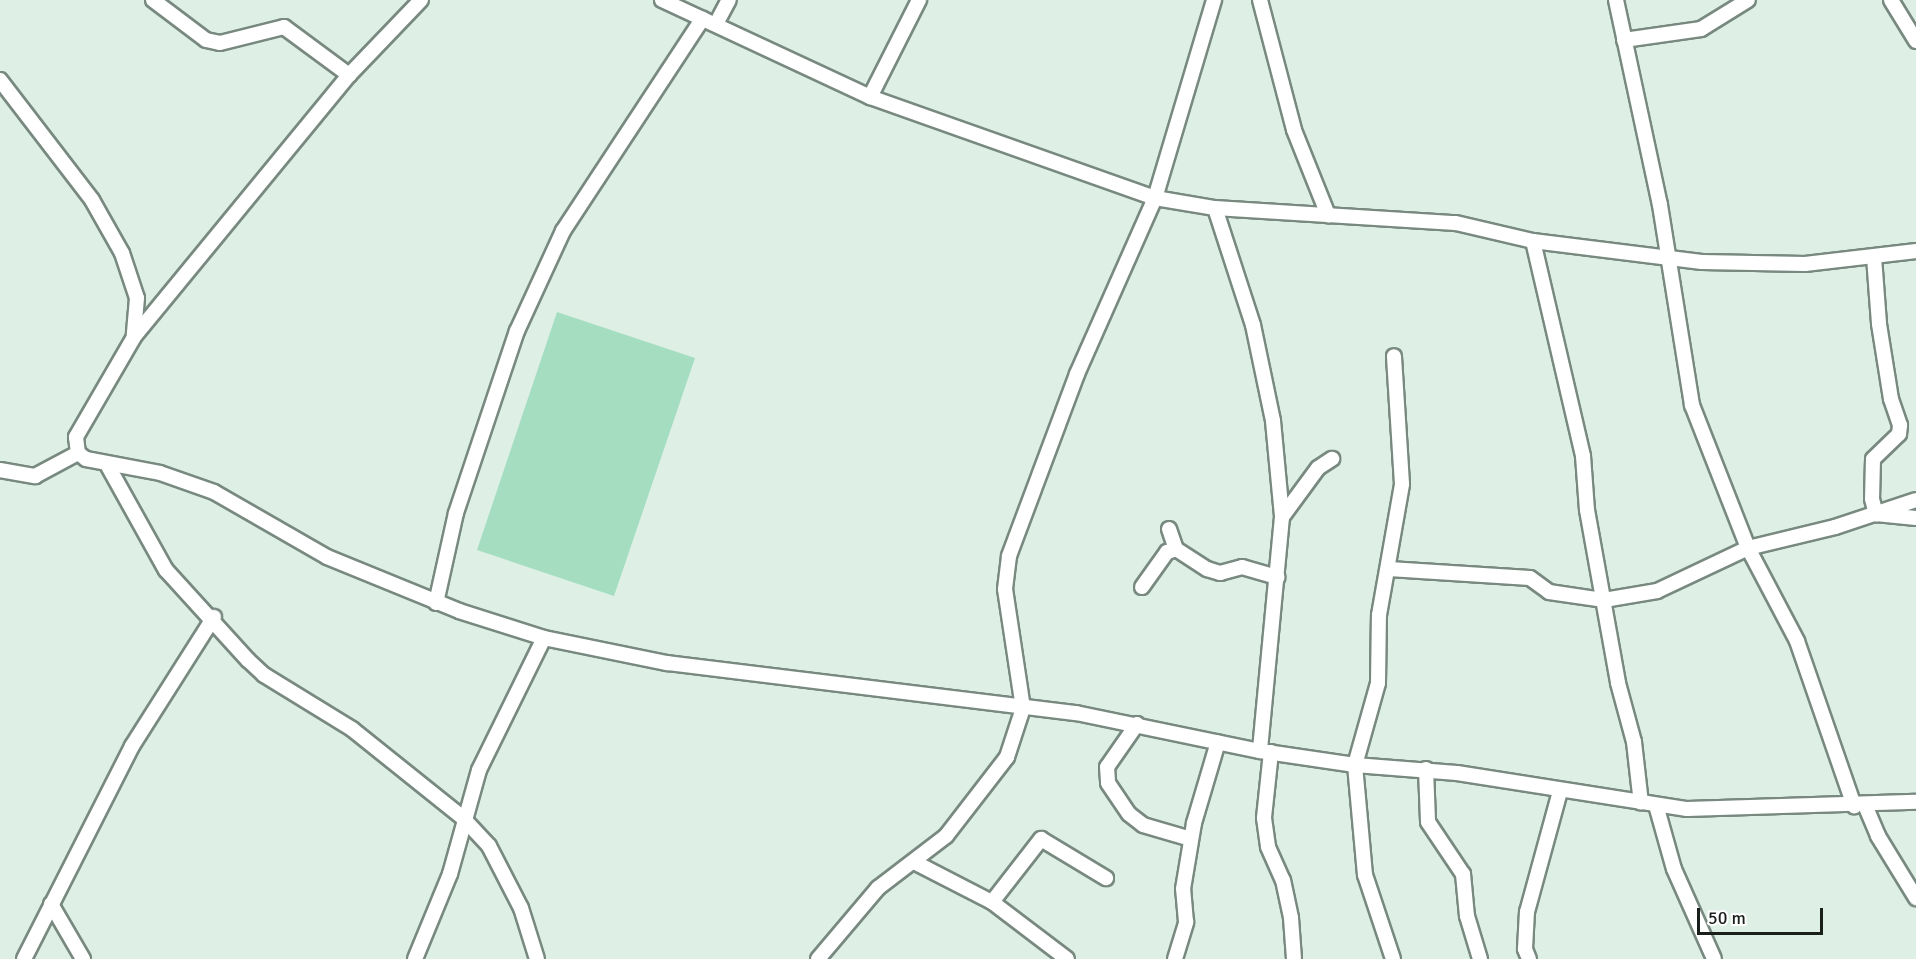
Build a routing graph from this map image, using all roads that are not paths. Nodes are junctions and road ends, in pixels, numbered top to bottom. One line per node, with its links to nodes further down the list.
1 (153, 0): 15 (street)
2 (421, 0): 15 (street)
3 (662, 0): 11 (street)
4 (729, 0): 12 (street)
5 (919, 0): 17 (street)
6 (1214, 0): 18 (street)
7 (1260, 0): 20 (street)
8 (1616, 0): 13 (street)
9 (1748, 0): 13 (street)
10 (1891, 0): 14 (street)
11 (702, 19): 12 (street); 42 (street)
12 (716, 24): 17 (street)
13 (1624, 40): 24 (street)
14 (1916, 41)
15 (349, 75): 25 (street)
16 (0, 80): 25 (street)
17 (870, 97): 18 (street)
18 (1155, 198): 19 (street); 45 (street)
19 (1215, 208): 20 (street); 33 (street)
20 (1328, 215): 21 (street)
21 (1533, 240): 24 (street); 41 (street)
22 (1916, 251): 23 (street)
23 (1874, 257): 24 (street); 32 (street)
24 (1667, 260): 36 (street)
25 (134, 337): 27 (street)
26 (1394, 356): 38 (street)
27 (78, 453): 29 (street); 30 (street)
28 (1332, 459): 33 (street)
29 (108, 466): 42 (street); 43 (street)
30 (0, 470)
31 (1916, 500): 32 (street)
32 (1876, 514): 34 (street); 36 (street)
33 (1282, 517): 39 (street)
34 (1916, 518)
35 (1169, 529): 37 (street)
36 (1748, 548): 41 (street); 55 (street)
37 (1176, 549): 39 (street); 40 (street)
38 (1389, 569): 41 (street); 49 (street)
39 (1278, 577): 48 (street)
40 (1142, 587)
41 (1604, 600): 53 (street)
42 (436, 603): 44 (street)
43 (214, 617): 56 (street); 62 (street)
44 (544, 638): 45 (street); 56 (street)
45 (1023, 708): 46 (street); 58 (street)
46 (1137, 724): 47 (street); 57 (street)
47 (1218, 742): 48 (street); 57 (street)
48 (1265, 752): 49 (street); 70 (street)
49 (1355, 765): 50 (street); 71 (street)
50 (1426, 769): 51 (street); 72 (street)
51 (1560, 791): 53 (street); 73 (street)
52 (1916, 802): 55 (street)
53 (1641, 803): 54 (street)
54 (1656, 805): 55 (street); 74 (street)
55 (1860, 806): 60 (street)
56 (464, 818): 65 (street); 66 (street)
57 (1191, 839): 69 (street)
58 (916, 863): 61 (street); 67 (street)
59 (1106, 878): 61 (street)
60 (1916, 898)
61 (992, 902): 68 (street)
62 (51, 904): 63 (street); 64 (street)
63 (24, 959)
64 (83, 959)
65 (415, 959)
66 (537, 959)
67 (818, 959)
68 (1067, 959)
69 (1175, 959)
70 (1294, 959)
71 (1394, 959)
72 (1480, 959)
73 (1529, 959)
74 (1714, 959)

